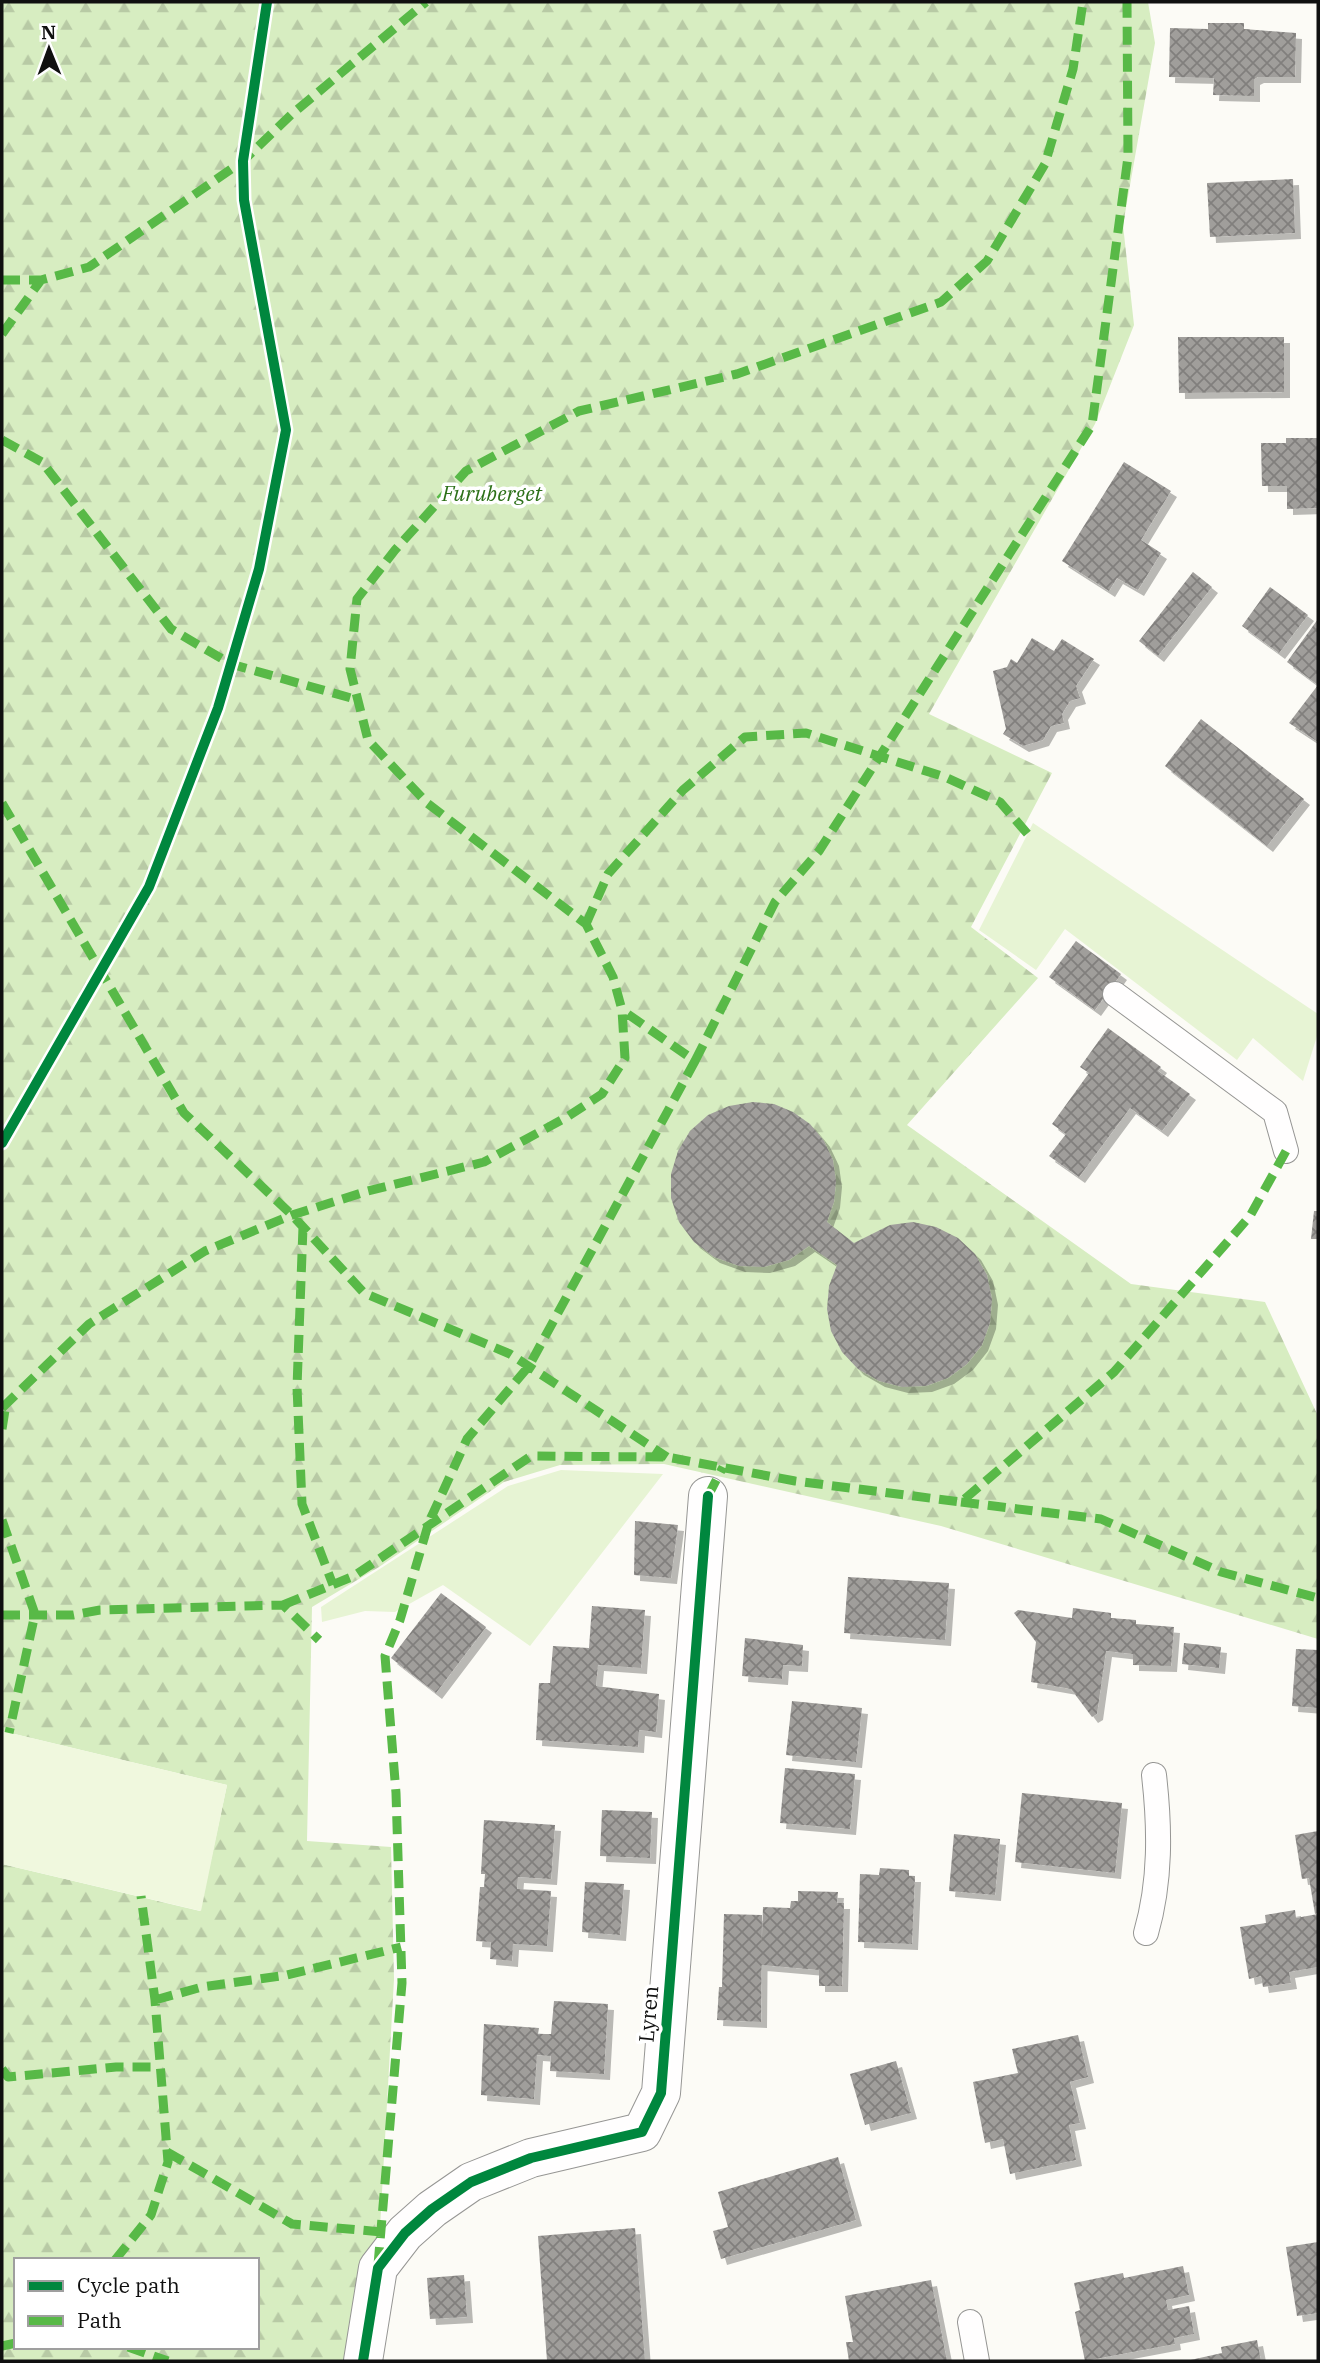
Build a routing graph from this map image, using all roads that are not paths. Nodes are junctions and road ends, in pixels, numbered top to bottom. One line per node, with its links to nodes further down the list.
1 (1115, 994): 2 (lane)
2 (1286, 1151)
3 (708, 1496): 7 (street, Lyren)
4 (1154, 1775): 5 (lane)
5 (1146, 1933)
6 (970, 2322): 8 (lane)
7 (363, 2361)
8 (976, 2361)

